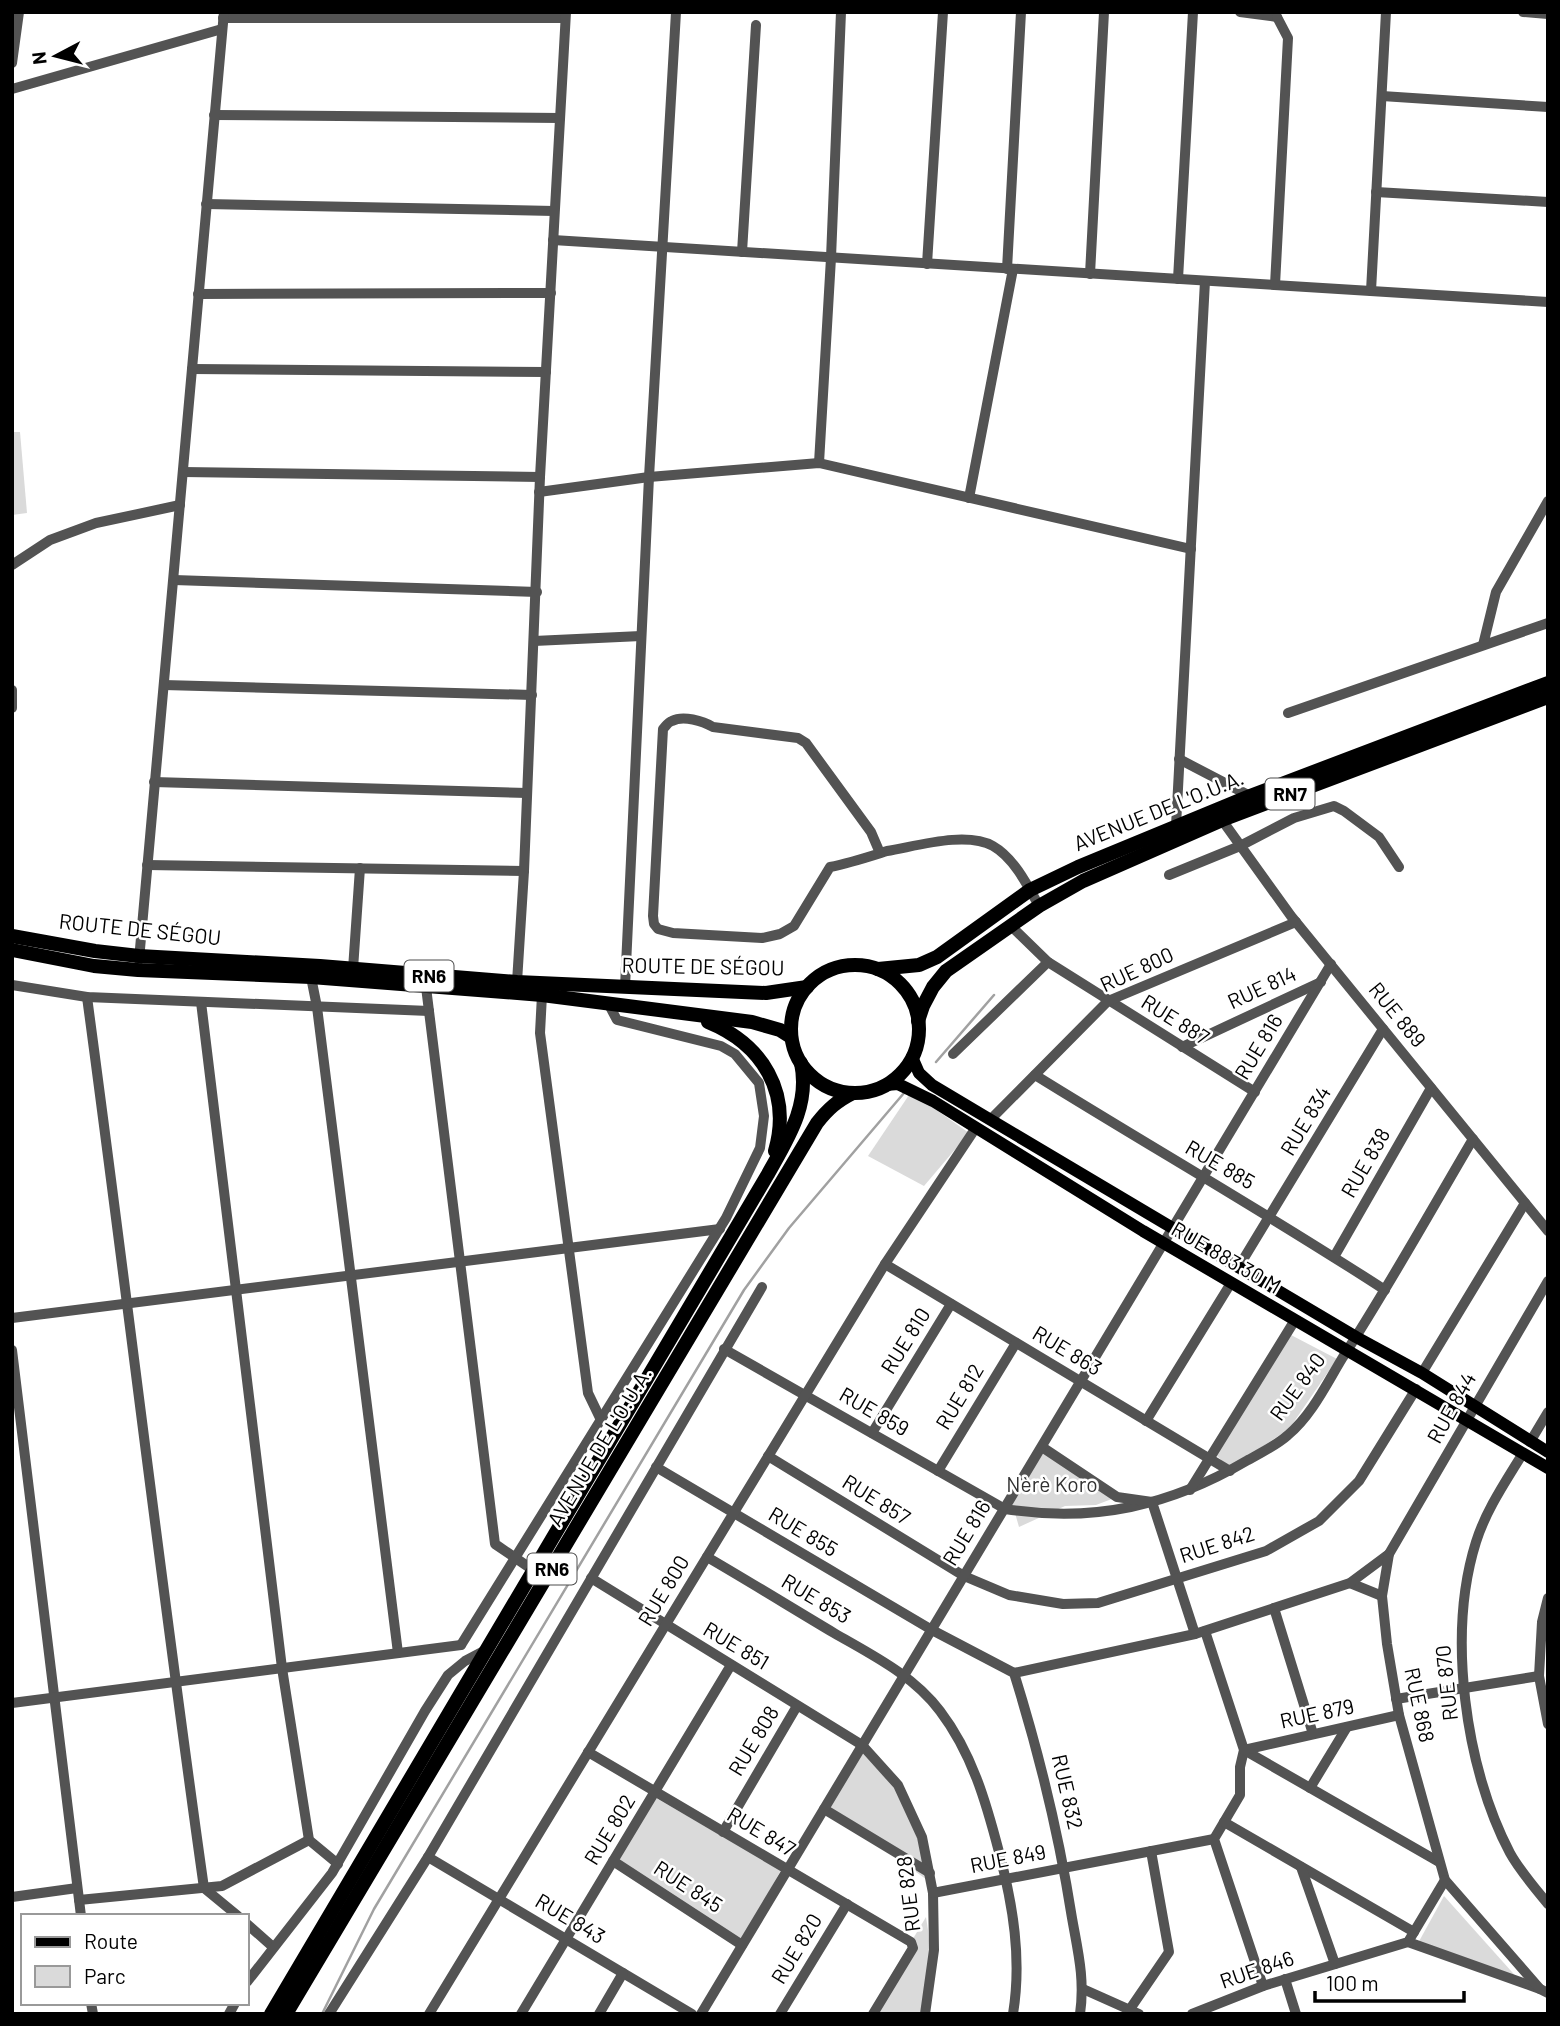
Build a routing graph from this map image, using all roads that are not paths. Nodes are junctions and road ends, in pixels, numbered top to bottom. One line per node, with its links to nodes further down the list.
1 (19, 12): 16 (street)
2 (676, 12): 27 (street)
3 (841, 12): 29 (street)
4 (943, 12): 30 (street)
5 (1021, 12): 31 (street)
6 (1104, 12): 32 (street)
7 (1193, 12): 33 (street)
8 (1240, 12): 13 (street)
9 (1386, 12): 18 (street)
10 (1523, 12): 11 (street)
11 (1548, 14)
12 (565, 15): 14 (street); 21 (street)
13 (1278, 15): 35 (street)
14 (223, 20): 17 (street); 20 (street)
15 (755, 25): 28 (street)
16 (12, 63)
17 (12, 89)
18 (1382, 96): 19 (street); 22 (street)
19 (1548, 107)
20 (214, 115): 21 (street); 24 (street)
21 (560, 118): 25 (street)
22 (1377, 192): 23 (street); 36 (street)
23 (1548, 202)
24 (206, 204): 25 (street); 38 (street)
25 (554, 211): 26 (street)
26 (554, 240): 27 (street); 37 (street)
27 (662, 247): 28 (street); 45 (street)
28 (742, 252): 29 (street)
29 (831, 258): 30 (street); 42 (street)
30 (927, 264): 31 (street)
31 (1010, 269): 32 (street); 47 (street)
32 (1090, 274): 33 (street)
33 (1178, 279): 34 (street)
34 (1205, 281): 35 (street); 50 (street)
35 (1275, 285): 36 (street)
36 (1371, 291): 39 (street)
37 (551, 293): 38 (street); 41 (street)
38 (198, 294): 40 (street)
39 (1548, 302)
40 (192, 369): 41 (street); 43 (street)
41 (546, 372): 44 (street)
42 (819, 463): 45 (street); 47 (street)
43 (183, 472): 44 (street); 49 (street)
44 (540, 477): 46 (street)
45 (649, 477): 46 (street); 55 (street)
46 (540, 492): 53 (street)
47 (969, 498): 50 (street)
48 (1548, 501): 57 (street)
49 (180, 505): 51 (street); 52 (street)
50 (1191, 549): 65 (street)
51 (12, 565)
52 (174, 580): 53 (street); 59 (street)
53 (537, 592): 56 (street)
54 (1548, 623): 57 (street)
55 (641, 636): 56 (street); 94 (street)
56 (534, 641): 61 (street)
57 (1483, 645): 64 (street)
58 (1548, 682): 68 (highway, AVENUE DE L'O.U.A. / RN7)
59 (164, 685): 61 (street); 66 (street)
60 (12, 690): 63 (street)
61 (532, 695): 67 (street)
62 (1548, 697): 69 (highway, AVENUE DE L'O.U.A. / RN7)
63 (12, 708)
64 (1288, 713)
65 (1179, 759): 68 (street); 70 (street)
66 (154, 782): 67 (street); 73 (street)
67 (527, 793): 76 (street)
68 (1250, 796): 70 (highway, AVENUE DE L'O.U.A. / RN7)
69 (1222, 820): 71 (street, RUE 889); 79 (highway, AVENUE DE L'O.U.A. / RN7)
70 (1176, 826): 78 (highway, AVENUE DE L'O.U.A. / RN7)
71 (1240, 846): 74 (street); 77 (street); 80 (street, RUE 889)
72 (880, 853): 72 (street); 78 (street)
73 (147, 865): 75 (street); 85 (street)
74 (1398, 867)
75 (360, 868): 76 (street); 87 (street)
76 (524, 871): 90 (street)
77 (1168, 875)
78 (1030, 890): 79 (street); 88 (highway, AVENUE DE L'O.U.A. / RN7)
79 (1039, 906): 81 (highway, AVENUE DE L'O.U.A. / RN7)
80 (1296, 922): 86 (street, RUE 889); 98 (street, RUE 800)
81 (1011, 926): 84 (street, RUE 887); 104 (highway, AVENUE DE L'O.U.A. / RN7)
82 (12, 936): 85 (highway, ROUTE DE SÉGOU / RN6)
83 (12, 950): 85 (highway, ROUTE DE SÉGOU / RN6)
84 (1048, 962): 98 (street, RUE 887); 108 (street)
85 (138, 963): 87 (highway, ROUTE DE SÉGOU / RN6); 89 (highway, ROUTE DE SÉGOU / RN6)
86 (1331, 964): 91 (street, RUE 816); 105 (street, RUE 889)
87 (353, 969): 90 (highway, ROUTE DE SÉGOU / RN6)
88 (878, 969): 93 (highway); 104 (highway)
89 (311, 977): 95 (highway, ROUTE DE SÉGOU / RN6); 101 (street)
90 (517, 982): 94 (highway, ROUTE DE SÉGOU / RN6)
91 (1321, 982): 107 (street, RUE 814); 114 (street, RUE 816)
92 (12, 985): 97 (street)
93 (807, 986): 94 (highway, ROUTE DE SÉGOU / RN6); 106 (highway, ROUTE DE SÉGOU)
94 (625, 987)
95 (426, 988): 96 (highway, ROUTE DE SÉGOU / RN6); 102 (street)
96 (542, 995): 100 (highway, ROUTE DE SÉGOU / RN6); 131 (street)
97 (87, 997): 99 (street); 142 (street)
98 (1108, 1001): 107 (street, RUE 887); 111 (street, RUE 800)
99 (201, 1002): 101 (street); 140 (street)
100 (608, 1003): 103 (highway, ROUTE DE SÉGOU / RN6); 124 (street, AVENUE DE L'O.U.A.)
101 (317, 1007): 102 (street); 136 (street)
102 (429, 1011): 133 (street)
103 (677, 1012): 106 (highway, ROUTE DE SÉGOU / RN6); 119 (highway, RN6)
104 (918, 1021): 109 (highway)
105 (1383, 1029): 113 (street, RUE 889); 123 (street, RUE 834)
106 (791, 1037): 110 (highway)
107 (1182, 1047): 114 (street, RUE 887)
108 (953, 1054)
109 (912, 1057): 112 (highway); 116 (main road)
110 (801, 1063): 115 (highway); 119 (highway, AVENUE DE L'O.U.A. / RN6)
111 (1035, 1074): 116 (street, RUE 800); 120 (street, RUE 885)
112 (886, 1085): 115 (highway); 117 (main road, RUE 883 30 M)
113 (1431, 1088): 118 (street, RUE 889); 132 (street, RUE 838)
114 (1255, 1092): 120 (street, RUE 816)
115 (853, 1093): 255 (highway, AVENUE DE L'O.U.A. / RN6)
116 (990, 1119): 122 (main road)
117 (975, 1129): 127 (main road, RUE 883 30 M); 134 (street, RUE 800)
118 (1473, 1139): 121 (street, RUE 889); 141 (street, RUE 840)
119 (768, 1174): 130 (highway, AVENUE DE L'O.U.A. / RN6)
120 (1204, 1178): 123 (street, RUE 885); 126 (street, RUE 816)
121 (1525, 1203): 128 (street, RUE 889); 151 (street)
122 (1151, 1216): 126 (main road); 127 (street)
123 (1270, 1217): 132 (street, RUE 885); 135 (street, RUE 834)
124 (726, 1219): 125 (street, AVENUE DE L'O.U.A.); 130 (street)
125 (720, 1229): 131 (street); 157 (street, AVENUE DE L'O.U.A.)
126 (1172, 1229): 129 (street, RUE 816); 135 (main road)
127 (1143, 1231): 129 (main road, RUE 883 30 M)
128 (1548, 1231)
129 (1164, 1244): 138 (main road, RUE 883 30 M); 152 (street, RUE 816)
130 (724, 1246): 177 (highway, AVENUE DE L'O.U.A. / RN6)
131 (569, 1247): 133 (street); 157 (street)
132 (1334, 1257): 141 (street, RUE 885)
133 (460, 1261): 136 (street); 176 (street)
134 (885, 1264): 143 (street, RUE 863); 154 (street, RUE 800)
135 (1238, 1268): 146 (main road)
136 (350, 1275): 140 (street); 190 (street)
137 (1548, 1281): 155 (street, RUE 844)
138 (1231, 1283): 145 (main road, RUE 883 30 M); 159 (street)
139 (762, 1287): 148 (street)
140 (235, 1290): 142 (street); 194 (street)
141 (1385, 1290): 146 (street, RUE 840)
142 (129, 1303): 144 (street); 199 (street)
143 (951, 1304): 147 (street, RUE 863); 160 (street, RUE 810)
144 (12, 1318)
145 (1295, 1320): 150 (main road, RUE 883 30 M); 165 (street)
146 (1356, 1337): 150 (street, RUE 840); 151 (main road)
147 (1016, 1343): 152 (street, RUE 863); 168 (street, RUE 812)
148 (724, 1349): 154 (street, RUE 859); 166 (street)
149 (12, 1350): 201 (street)
150 (1348, 1350): 153 (main road, RUE 883 30 M); 169 (street, RUE 840)
151 (1422, 1373): 155 (main road)
152 (1081, 1382): 159 (street, RUE 863); 161 (street, RUE 816)
153 (1416, 1389): 158 (main road, RUE 883 30 M); 180 (street, RUE 842)
154 (805, 1395): 160 (street, RUE 859); 164 (street, RUE 800)
155 (1474, 1406): 158 (street, RUE 844); 162 (main road)
156 (1548, 1412): 162 (street, RUE 870)
157 (601, 1420): 176 (street, AVENUE DE L'O.U.A.)
158 (1469, 1420): 162 (main road, RUE 883 30 M); 174 (street, RUE 844)
159 (1146, 1421): 165 (street, RUE 863)
160 (872, 1433): 168 (street, RUE 859)
161 (1042, 1447): 171 (street); 172 (street, RUE 816)
162 (1527, 1448): 163 (main road); 167 (main road, RUE 883 30 M); 200 (street, RUE 870)
163 (1548, 1452)
164 (768, 1456): 173 (street, RUE 800); 178 (street, RUE 857)
165 (1209, 1458): 169 (street, RUE 863); 170 (street)
166 (656, 1467): 173 (street, RUE 855); 179 (street)
167 (1548, 1468)
168 (938, 1471): 172 (street, RUE 859)
169 (1230, 1471): 170 (street, RUE 840)
170 (1189, 1490): 171 (street, RUE 840)
171 (1152, 1502): 172 (street, RUE 840); 180 (street)
172 (1004, 1509): 178 (street, RUE 816)
173 (734, 1513): 175 (street, RUE 800); 186 (street, RUE 855)
174 (1389, 1554): 181 (street); 182 (street, RUE 868)
175 (707, 1557): 185 (street, RUE 800); 196 (street, RUE 853)
176 (516, 1558): 177 (street); 188 (street, AVENUE DE L'O.U.A.)
177 (533, 1570): 189 (highway, AVENUE DE L'O.U.A. / RN6)
178 (964, 1576): 180 (street, RUE 842); 186 (street, RUE 816)
179 (592, 1578): 185 (street, RUE 851); 220 (street)
180 (1176, 1578): 187 (street)
181 (1350, 1583): 182 (street); 184 (street)
182 (1381, 1596): 202 (street, RUE 868)
183 (1548, 1598): 191 (street)
184 (1274, 1608): 187 (street); 208 (street)
185 (665, 1626): 193 (street, RUE 851); 211 (street, RUE 800)
186 (932, 1630): 195 (street); 196 (street, RUE 816)
187 (1200, 1632): 195 (street); 210 (street)
188 (461, 1645): 190 (street); 192 (street)
189 (484, 1651): 192 (street); 198 (highway, AVENUE DE L'O.U.A. / RN6)
190 (398, 1653): 194 (street)
191 (1544, 1656): 197 (street)
192 (465, 1661): 198 (street); 223 (street)
193 (731, 1665): 204 (street, RUE 851); 213 (street, RUE 802)
194 (282, 1668): 199 (street); 218 (street)
195 (1014, 1673): 225 (street, RUE 832)
196 (905, 1675): 209 (street, RUE 816); 228 (street, RUE 853)
197 (1539, 1676): 200 (street); 206 (street)
198 (467, 1680): 254 (highway, AVENUE DE L'O.U.A. / RN6)
199 (175, 1682): 201 (street); 231 (street)
200 (1464, 1688): 202 (street); 236 (street, RUE 870)
201 (54, 1698): 203 (street); 230 (street)
202 (1396, 1699): 205 (street, RUE 868)
203 (12, 1703)
204 (797, 1706): 209 (street, RUE 851); 216 (street, RUE 808)
205 (1399, 1715): 207 (street, RUE 879); 222 (street, RUE 868)
206 (1548, 1724)
207 (1347, 1727): 208 (street, RUE 879); 212 (street)
208 (1313, 1734): 210 (street, RUE 879)
209 (862, 1745): 214 (street, RUE 816); 227 (street, RUE 828)
210 (1244, 1750): 212 (street); 215 (street)
211 (588, 1752): 213 (street, RUE 847); 234 (street, RUE 800)
212 (1310, 1788): 222 (street)
213 (655, 1791): 216 (street, RUE 847); 221 (street, RUE 802)
214 (824, 1809): 226 (street, RUE 816); 227 (street)
215 (1224, 1822): 217 (street); 224 (street)
216 (723, 1832): 226 (street, RUE 847)
217 (1214, 1839): 219 (street, RUE 849); 250 (street)
218 (309, 1840): 223 (street); 231 (street)
219 (1151, 1851): 225 (street, RUE 849); 253 (street)
220 (428, 1857): 234 (street, RUE 843); 256 (street)
221 (613, 1861): 242 (street, RUE 802); 244 (street, RUE 845)
222 (1438, 1861): 229 (street)
223 (338, 1864): 245 (street)
224 (1301, 1867): 241 (street); 246 (street)
225 (1064, 1868): 228 (street, RUE 849); 251 (street, RUE 832)
226 (788, 1870): 237 (street, RUE 847); 244 (street, RUE 816)
227 (930, 1873): 232 (street, RUE 828)
228 (1006, 1879): 232 (street, RUE 849); 265 (street, RUE 853)
229 (1445, 1880): 241 (street); 252 (street)
230 (77, 1888): 233 (street); 235 (street)
231 (204, 1888): 235 (street); 239 (street)
232 (933, 1893): 264 (street, RUE 828)
233 (12, 1897)
234 (499, 1899): 242 (street, RUE 843); 257 (street, RUE 800)
235 (79, 1900): 238 (street)
236 (1548, 1904)
237 (846, 1905): 262 (street, RUE 820); 263 (street, RUE 847)
238 (81, 1914)
239 (236, 1914)
240 (248, 1925): 245 (street)
241 (1414, 1932): 243 (street)
242 (566, 1939): 247 (street, RUE 843); 258 (street, RUE 802)
243 (1408, 1942): 246 (street, RUE 846); 252 (street)
244 (743, 1945): 261 (street, RUE 816)
245 (273, 1947): 249 (street)
246 (1335, 1964): 248 (street, RUE 846)
247 (623, 1973): 259 (street); 260 (street, RUE 843)
248 (1285, 1979): 250 (street, RUE 846); 268 (street)
249 (248, 1981)
250 (1262, 1986): 267 (street, RUE 846)
251 (1083, 1989): 253 (street); 266 (street, RUE 832)
252 (1544, 1991)
253 (1134, 2012)
254 (271, 2014)
255 (286, 2014)
256 (329, 2014)
257 (429, 2014)
258 (521, 2014)
259 (600, 2014)
260 (692, 2014)
261 (701, 2014)
262 (780, 2014)
263 (873, 2014)
264 (925, 2014)
265 (1013, 2014)
266 (1080, 2014)
267 (1192, 2014)
268 (1296, 2014)

